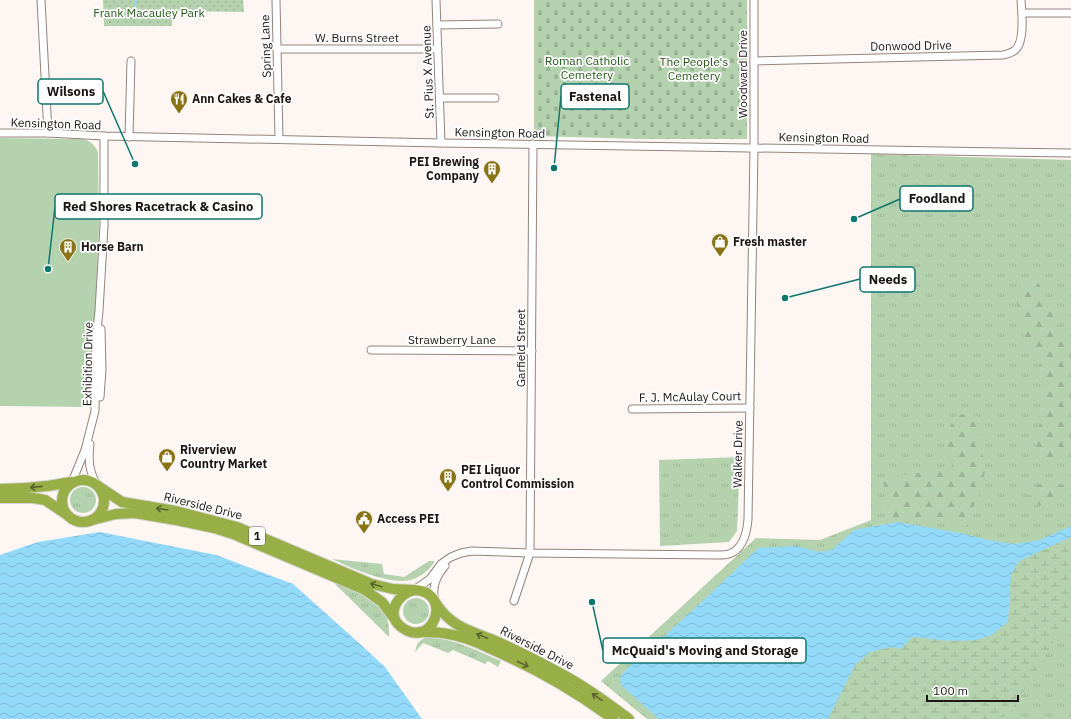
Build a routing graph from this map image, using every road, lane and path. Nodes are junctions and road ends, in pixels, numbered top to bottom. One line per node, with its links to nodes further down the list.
1 (41, 0): 17 (street)
2 (276, 0): 10 (street, Spring Lane)
3 (436, 0): 9 (street, St. Pius X Avenue)
4 (754, 0): 13 (street, Woodward Drive)
5 (1021, 0): 6 (street, Donwood Drive)
6 (1022, 13): 7 (street); 13 (street, Donwood Drive)
7 (1071, 13)
8 (498, 24): 9 (street)
9 (437, 25): 11 (street, St. Pius X Avenue)
10 (277, 49): 11 (street, W. Burns Street); 20 (street, Spring Lane)
11 (438, 49): 14 (street, St. Pius X Avenue)
12 (130, 61): 19 (street)
13 (754, 61): 23 (street, Woodward Drive)
14 (440, 98): 15 (street); 21 (street, St. Pius X Avenue)
15 (495, 98)
16 (0, 133): 17 (street, Kensington Road)
17 (48, 133): 18 (street, Kensington Road)
18 (104, 136): 19 (street, Kensington Road); 25 (street, Exhibition Drive)
19 (129, 137): 20 (street, Kensington Road)
20 (279, 139): 21 (street, Kensington Road)
21 (441, 143): 22 (street, Kensington Road)
22 (533, 144): 23 (street, Kensington Road); 27 (street, Garfield Street)
23 (754, 148): 24 (street, Kensington Road); 28 (street, Walker Drive)
24 (1071, 153)
25 (99, 311): 30 (street, Exhibition Drive); 31 (street, Exhibition Drive)
26 (371, 350): 27 (street, Strawberry Lane)
27 (532, 351): 37 (street, Garfield Street)
28 (750, 408): 29 (street, F. J. McAulay Court); 37 (street, Walker Drive)
29 (632, 409)
30 (72, 482): 31 (highway); 32 (highway, one-way to 32); 34 (highway)
31 (98, 486): 35 (highway); 38 (highway, Riverside Drive / 1, one-way to 31)
32 (0, 489)
33 (0, 498): 34 (highway)
34 (68, 515): 35 (highway)
35 (92, 520): 41 (highway, Riverside Drive / 1)
36 (481, 551): 37 (street); 38 (street); 40 (street)
37 (530, 553): 39 (street, Garfield Street)
38 (414, 590): 40 (highway); 41 (highway)
39 (514, 601)
40 (435, 602): 42 (highway); 44 (highway, Riverside Drive, one-way to 40)
41 (394, 618): 42 (highway)
42 (420, 632): 43 (highway, Riverside Drive, one-way to 43)
43 (613, 719)
44 (629, 719)

